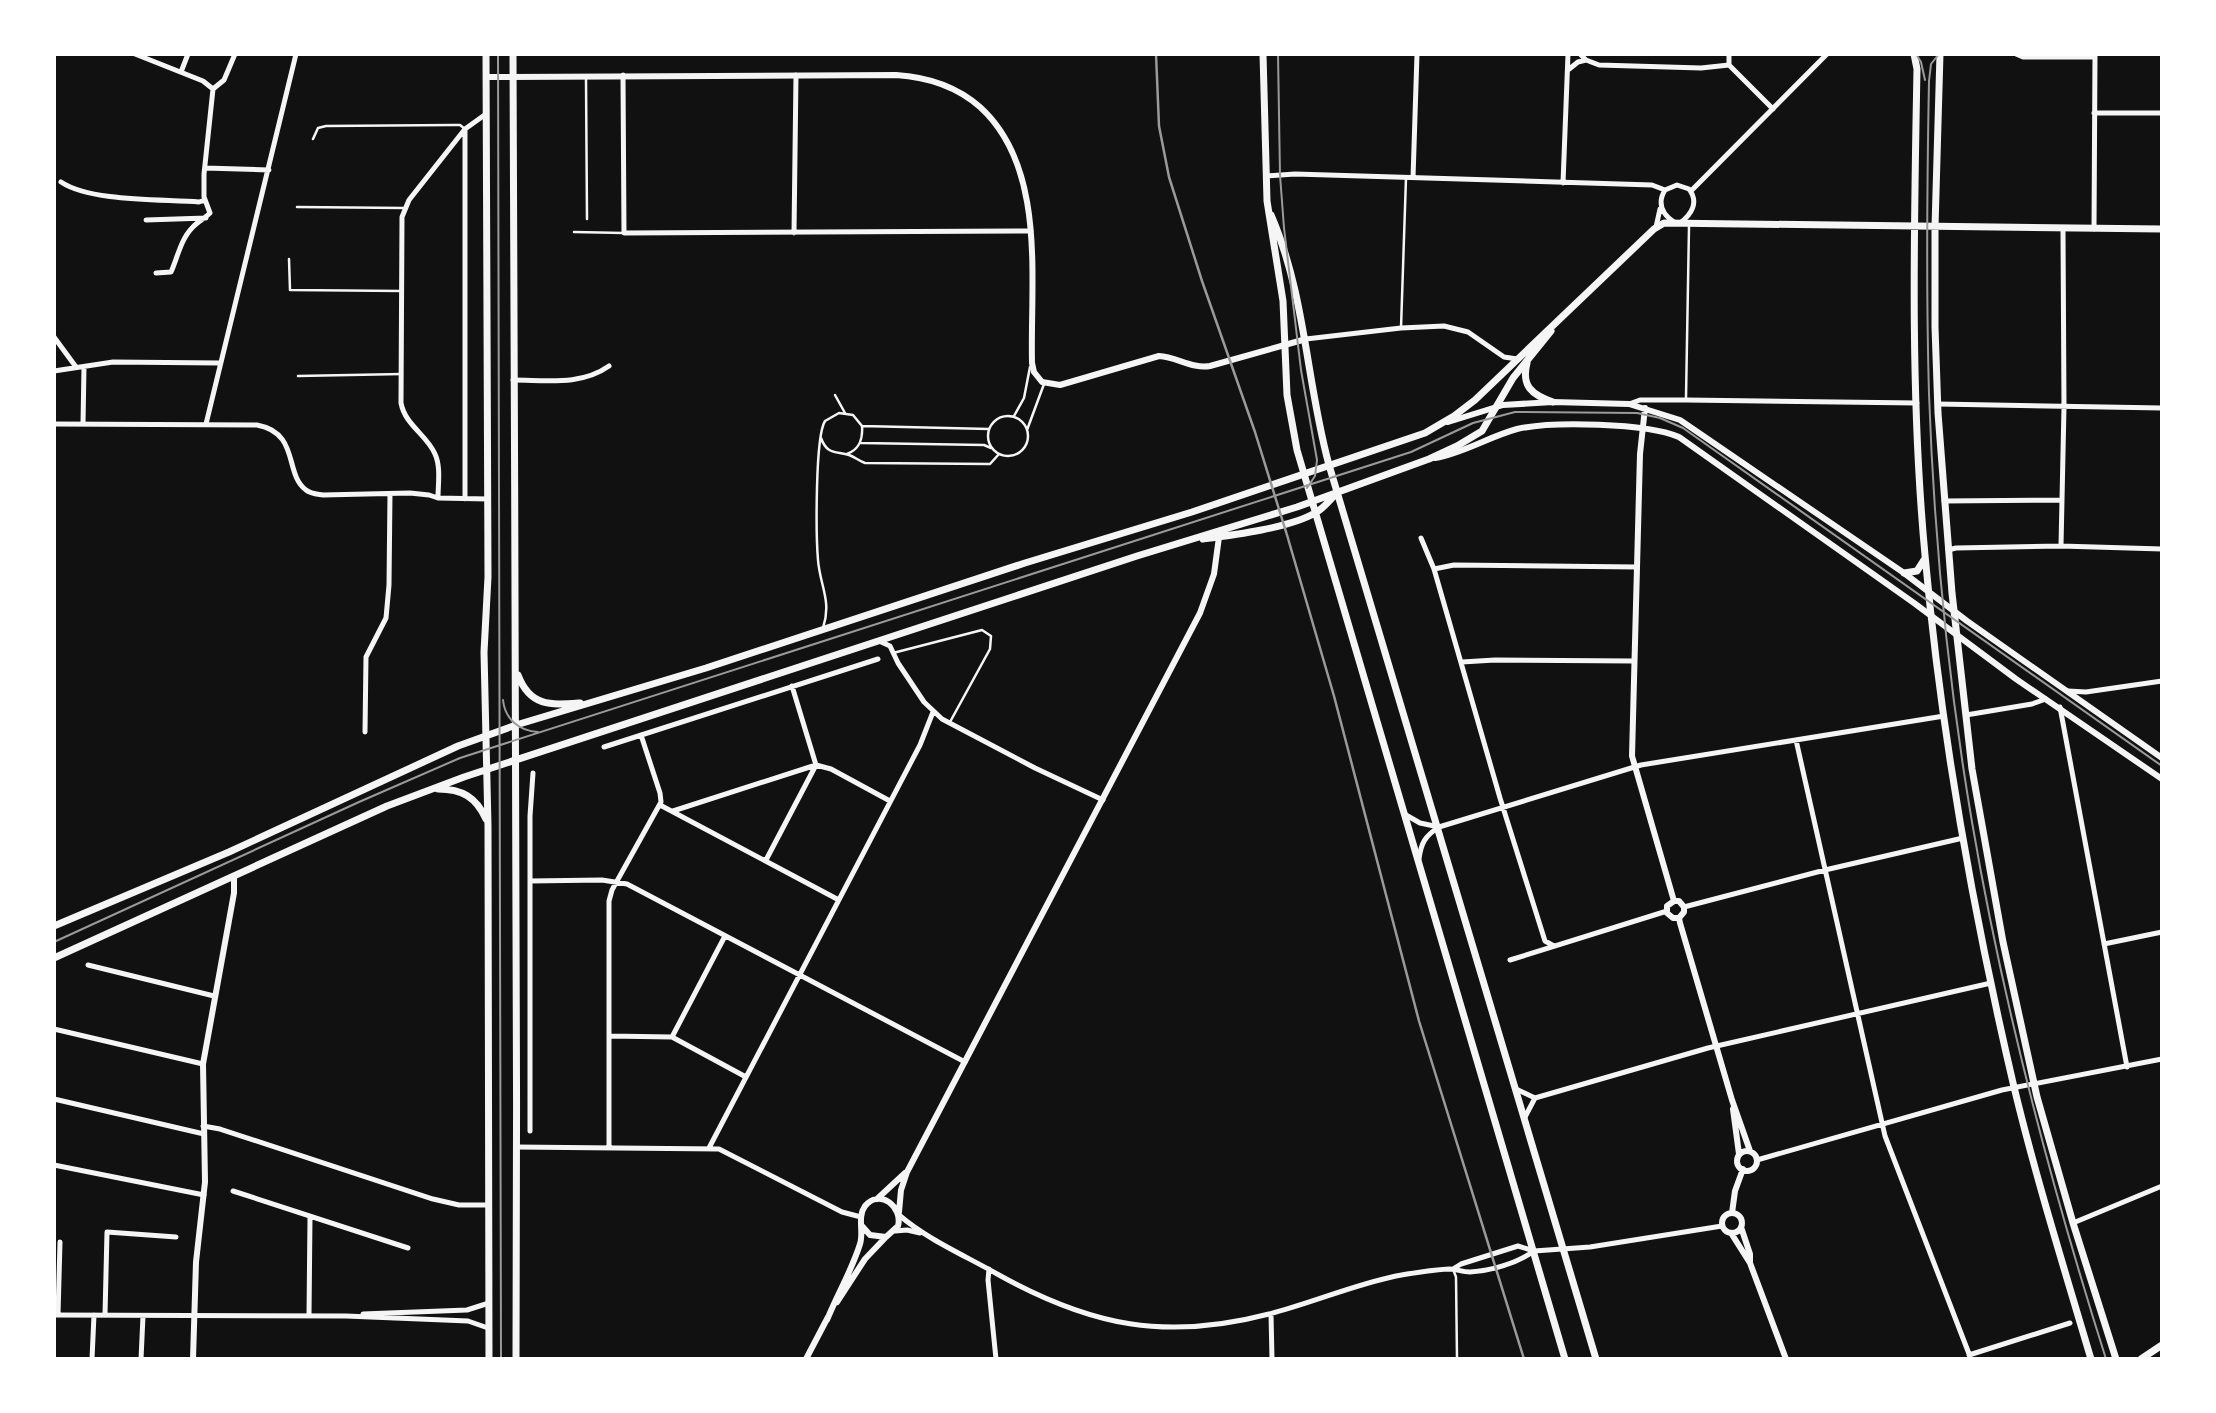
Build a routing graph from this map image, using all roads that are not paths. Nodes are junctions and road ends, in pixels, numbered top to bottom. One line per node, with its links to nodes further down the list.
1 (135, 54): 19 (street)
2 (188, 54): 19 (street)
3 (234, 54): 26 (street)
4 (296, 54): 34 (street)
5 (486, 54): 24 (main road)
6 (513, 54): 25 (main road)
7 (1263, 54): 35 (main road)
8 (1418, 54): 37 (street)
9 (1569, 54): 20 (street)
10 (1580, 54): 17 (street)
11 (1729, 54): 18 (street)
12 (1827, 54): 27 (street)
13 (1914, 54): 53 (main road)
14 (1940, 54): 54 (main road)
15 (2016, 54): 16 (street)
16 (2094, 56): 28 (street)
17 (1586, 60): 18 (street); 20 (street)
18 (1729, 65): 27 (street)
19 (181, 72): 26 (street)
20 (1567, 72): 39 (street)
21 (623, 75): 22 (street); 23 (street); 60 (street)
22 (796, 75): 58 (street); 61 (street)
23 (586, 76): 25 (street); 48 (lane)
24 (486, 77): 25 (street); 30 (main road)
25 (513, 77): 80 (main road)
26 (213, 89): 33 (street)
27 (1773, 109): 41 (street)
28 (2094, 113): 29 (street); 56 (street)
29 (2162, 113)
30 (486, 114): 31 (street); 114 (main road)
31 (465, 128): 32 (lane); 46 (street); 113 (street)
32 (313, 139)
33 (205, 168): 34 (street); 42 (street)
34 (269, 170): 73 (street)
35 (1266, 176): 36 (street); 45 (main road)
36 (1406, 178): 37 (street); 66 (lane)
37 (1413, 178): 39 (street)
38 (61, 182): 42 (street)
39 (1563, 183): 40 (street)
40 (1665, 190): 41 (street); 43 (street)
41 (1691, 191): 50 (street)
42 (205, 200): 47 (street)
43 (1661, 202): 50 (street); 52 (street)
44 (297, 207): 46 (lane)
45 (1268, 207): 68 (main road); 69 (main road)
46 (404, 208): 64 (street)
47 (206, 218): 49 (street); 63 (street)
48 (587, 219)
49 (146, 220)
50 (1677, 223): 51 (main road); 52 (main road)
51 (1689, 223): 53 (main road); 83 (lane)
52 (1656, 227): 65 (main road)
53 (1914, 227): 54 (main road); 85 (main road)
54 (1935, 227): 55 (main road); 87 (main road)
55 (2063, 229): 56 (main road); 89 (street)
56 (2094, 229): 57 (main road)
57 (2162, 229)
58 (1031, 231): 61 (street); 70 (street)
59 (574, 232): 60 (lane)
60 (624, 233): 61 (street)
61 (794, 233)
62 (289, 259): 64 (lane)
63 (156, 273)
64 (402, 291): 78 (street)
65 (1556, 325): 71 (main road); 72 (main road)
66 (1401, 328): 68 (street); 71 (street)
67 (54, 337): 75 (street)
68 (1306, 339): 69 (street); 108 (main road)
69 (1286, 344): 81 (street); 109 (main road)
70 (1032, 353): 81 (street); 93 (lane)
71 (1517, 358): 97 (main road)
72 (1528, 360): 84 (main road); 88 (main road)
73 (219, 363): 76 (street); 96 (street)
74 (609, 366): 80 (street)
75 (76, 367): 76 (street); 77 (street)
76 (84, 367): 95 (street)
77 (54, 370)
78 (402, 374): 79 (lane); 112 (street)
79 (298, 376)
80 (513, 380): 139 (main road)
81 (1044, 384): 101 (lane)
82 (835, 396): 92 (lane)
83 (1686, 400): 85 (street); 86 (street)
84 (1553, 402): 86 (street); 88 (street)
85 (1917, 403): 125 (main road)
86 (1629, 404): 90 (street)
87 (1938, 404): 89 (street); 116 (main road)
88 (1495, 407): 97 (street); 107 (main road)
89 (2064, 407): 91 (street); 115 (street)
90 (1645, 408): 99 (street); 128 (street)
91 (2162, 408)
92 (845, 413): 98 (lane); 102 (lane)
93 (1014, 417): 100 (lane); 101 (lane)
94 (54, 424): 95 (street)
95 (83, 424): 96 (street)
96 (206, 424): 111 (street)
97 (1440, 425): 108 (main road)
98 (862, 426): 100 (lane); 103 (lane)
99 (1642, 428): 107 (street); 126 (street); 131 (street)
100 (989, 429): 104 (lane)
101 (1027, 430): 106 (lane)
102 (821, 435): 105 (lane); 132 (lane)
103 (861, 443): 104 (lane); 105 (lane)
104 (991, 448): 106 (lane)
105 (848, 454): 106 (lane)
106 (999, 454)
107 (1429, 459): 110 (main road)
108 (1330, 466): 109 (main road); 110 (main road)
109 (1304, 475): 117 (main road); 132 (main road)
110 (1338, 492): 117 (main road); 118 (main road); 171 (main road)
111 (390, 494): 112 (street); 151 (street)
112 (438, 498): 113 (street)
113 (466, 499): 114 (street)
114 (488, 499): 153 (main road)
115 (2062, 500): 116 (street); 122 (street)
116 (1944, 501): 124 (main road)
117 (1311, 502): 118 (main road); 121 (main road)
118 (1315, 513): 119 (main road); 169 (main road)
119 (1219, 537): 121 (main road); 164 (street)
120 (1420, 538): 127 (street)
121 (1188, 539): 134 (main road)
122 (2061, 546): 123 (street); 124 (street)
123 (2162, 549)
124 (1948, 550): 130 (main road)
125 (1925, 556): 128 (main road); 129 (main road)
126 (1637, 567): 127 (street); 137 (street)
127 (1434, 569): 138 (street)
128 (1904, 573): 129 (street)
129 (1928, 592): 130 (street); 131 (main road)
130 (1954, 611): 133 (main road); 142 (street)
131 (1931, 616): 133 (street); 148 (main road)
132 (822, 629): 144 (main road)
133 (1957, 636): 143 (street); 147 (main road)
134 (879, 641): 135 (street); 156 (main road)
135 (893, 653): 146 (street); 149 (lane)
136 (878, 659): 141 (street)
137 (1634, 661): 138 (street); 159 (street)
138 (1462, 662): 167 (street)
139 (515, 663): 144 (main road); 150 (main road)
140 (2162, 681): 142 (street)
141 (792, 686): 152 (street); 158 (street)
142 (2067, 691): 157 (street)
143 (2046, 699): 145 (street); 147 (street)
144 (591, 703): 150 (main road)
145 (2060, 707): 162 (street); 188 (street)
146 (933, 712): 149 (street); 165 (street)
147 (1966, 715): 206 (main road)
148 (1944, 716): 154 (street); 172 (main road)
149 (949, 723): 164 (street)
150 (516, 725): 153 (main road); 156 (main road)
151 (365, 732)
152 (641, 735): 155 (street); 166 (street)
153 (486, 737): 160 (main road); 185 (main road)
154 (1796, 740): 159 (street); 175 (street)
155 (604, 747)
156 (517, 758): 160 (main road); 216 (main road)
157 (2162, 758)
158 (816, 765): 165 (street); 168 (street); 174 (street)
159 (1634, 767): 167 (street); 180 (street)
160 (486, 769): 163 (main road); 170 (main road)
161 (533, 774): 177 (street)
162 (2162, 779)
163 (430, 790): 170 (main road); 176 (main road)
164 (1103, 800): 202 (street)
165 (890, 801): 179 (street)
166 (660, 805): 168 (street); 178 (street)
167 (1504, 809): 171 (street); 189 (street)
168 (673, 811): 174 (street)
169 (1406, 815): 171 (street); 173 (main road)
170 (488, 826): 229 (main road)
171 (1439, 827): 173 (street); 208 (main road)
172 (1963, 838): 175 (street); 194 (main road)
173 (1419, 859): 246 (main road)
174 (766, 860): 179 (street)
175 (1825, 870): 181 (street); 196 (street)
176 (234, 876): 190 (main road); 195 (street)
177 (530, 881): 178 (street); 215 (street)
178 (618, 881): 187 (street); 198 (street)
179 (837, 899): 193 (street)
180 (1674, 901): 181 (street); 182 (street)
181 (1684, 907): 184 (street)
182 (1667, 911): 184 (street); 189 (street)
183 (54, 915): 185 (street)
184 (1679, 918): 200 (street)
185 (56, 925)
186 (2162, 932): 188 (street)
187 (725, 936): 193 (street); 199 (street)
188 (2104, 944): 204 (street)
189 (1554, 946): 191 (street)
190 (54, 958)
191 (1510, 960)
192 (88, 965): 195 (street)
193 (799, 975): 202 (street); 205 (street)
194 (1991, 983): 196 (street); 207 (main road)
195 (214, 996): 203 (street)
196 (1858, 1012): 200 (street); 213 (street)
197 (54, 1029): 203 (street)
198 (609, 1036): 199 (street); 217 (street)
199 (672, 1037): 205 (street)
200 (1717, 1046): 209 (street); 211 (street)
201 (2162, 1059): 204 (street)
202 (965, 1062): 224 (street)
203 (203, 1063): 214 (street)
204 (2127, 1067): 206 (street)
205 (746, 1077): 218 (street)
206 (2034, 1084): 207 (street); 234 (main road)
207 (2015, 1088): 213 (street); 276 (main road)
208 (1516, 1089): 209 (street); 212 (main road)
209 (1535, 1098): 212 (street)
210 (54, 1099): 214 (street)
211 (1732, 1100): 219 (street); 220 (street)
212 (1525, 1117): 245 (main road)
213 (1882, 1125): 221 (street); 263 (street)
214 (203, 1130): 227 (street); 229 (street)
215 (530, 1131)
216 (516, 1147): 217 (street); 268 (main road)
217 (609, 1148): 218 (street)
218 (709, 1148): 233 (street)
219 (1750, 1151): 220 (street); 221 (street)
220 (1739, 1154): 223 (street)
221 (1757, 1160): 223 (street)
222 (54, 1165): 227 (street)
223 (1743, 1169): 231 (street)
224 (907, 1172): 228 (street); 230 (street)
225 (2162, 1186): 234 (street)
226 (233, 1191): 232 (street)
227 (204, 1195): 258 (street)
228 (876, 1199): 230 (street); 233 (street)
229 (489, 1205): 250 (main road)
230 (899, 1213): 238 (street); 242 (street)
231 (1732, 1213): 236 (street); 237 (street)
232 (310, 1217): 244 (street); 256 (street)
233 (861, 1217): 235 (street)
234 (2073, 1223): 277 (main road)
235 (862, 1226): 241 (street); 259 (street)
236 (1722, 1226): 239 (street); 245 (street)
237 (1741, 1227): 239 (street); 247 (street)
238 (895, 1231): 241 (street); 242 (street)
239 (1731, 1233): 247 (street)
240 (176, 1237): 254 (street)
241 (886, 1237): 259 (street)
242 (930, 1237): 248 (street)
243 (61, 1242): 252 (street)
244 (408, 1248)
245 (1564, 1249): 246 (street); 274 (main road)
246 (1534, 1251): 249 (street); 249 (street); 273 (main road)
247 (1750, 1263): 275 (street)
248 (989, 1269): 251 (street); 270 (street)
249 (1453, 1269): 251 (street); 272 (lane)
250 (489, 1303): 257 (street); 261 (main road)
251 (1271, 1314): 271 (street)
252 (56, 1315): 253 (street)
253 (94, 1315): 254 (street); 264 (street)
254 (105, 1315): 255 (street)
255 (143, 1316): 258 (street); 265 (street)
256 (309, 1316): 257 (street); 258 (street)
257 (346, 1316): 261 (street)
258 (194, 1317): 266 (street)
259 (827, 1320): 269 (street)
260 (2070, 1323): 263 (street)
261 (488, 1328): 267 (main road)
262 (2162, 1345): 278 (main road)
263 (1970, 1357)
264 (92, 1359)
265 (141, 1359)
266 (193, 1359)
267 (489, 1359)
268 (516, 1359)
269 (806, 1359)
270 (996, 1359)
271 (1272, 1359)
272 (1457, 1359)
273 (1565, 1359)
274 (1596, 1359)
275 (1786, 1359)
276 (2091, 1359)
277 (2116, 1359)
278 (2141, 1359)

